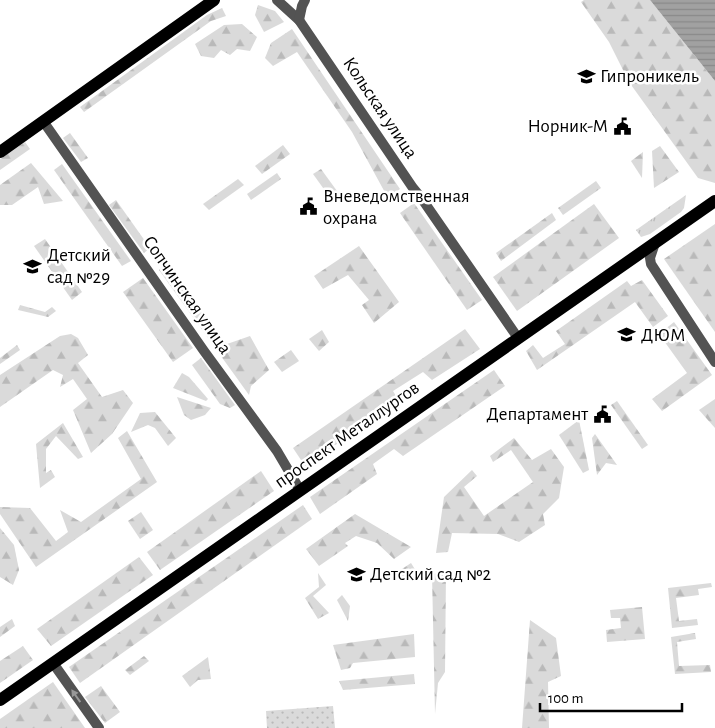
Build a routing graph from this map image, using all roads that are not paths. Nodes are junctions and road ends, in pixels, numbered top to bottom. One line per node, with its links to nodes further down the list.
1 (214, 0): 5 (main road)
2 (277, 0): 4 (street, Кольская улица)
3 (305, 0): 4 (street)
4 (299, 20): 11 (street, Кольская улица)
5 (43, 121): 6 (main road); 13 (street, Сопчинская улица)
6 (0, 152)
7 (715, 201): 8 (main road, проспект Металлургов)
8 (656, 243): 9 (main road, проспект Металлургов); 10 (street)
9 (627, 262): 10 (street); 11 (main road, проспект Металлургов)
10 (651, 264): 12 (street)
11 (518, 338): 13 (main road, проспект Металлургов)
12 (715, 362)
13 (300, 490): 14 (main road, проспект Металлургов)
14 (53, 663): 15 (main road, проспект Металлургов); 16 (street, one-way to 14)
15 (0, 700)
16 (99, 728)

